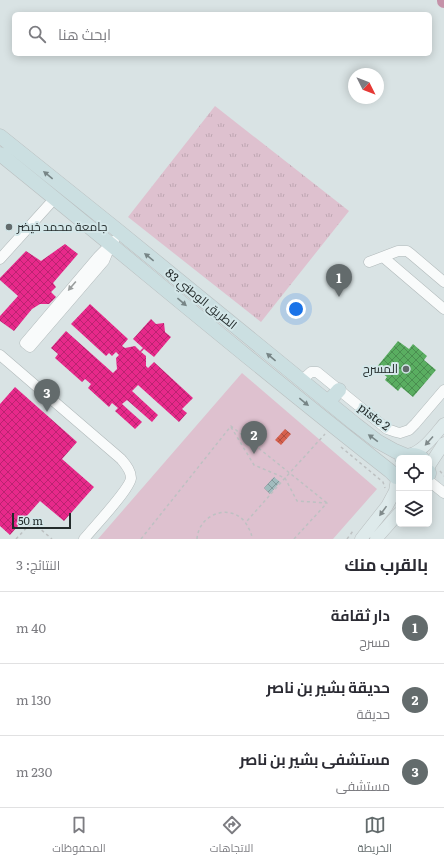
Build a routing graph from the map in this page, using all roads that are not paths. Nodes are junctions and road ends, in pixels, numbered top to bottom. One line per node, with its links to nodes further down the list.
1 (0, 136): 4 (highway, الطريق الوطني 83, one-way to 1)
2 (0, 154): 3 (highway, الطريق الوطني 83)
3 (55, 198): 4 (highway, الطريق الوطني 83); 6 (street)
4 (116, 238): 7 (street); 12 (highway, الطريق الوطني 83, one-way to 4); 23 (highway, الطريق الوطني 83, one-way to 23)
5 (383, 257): 8 (street); 9 (street); 10 (street)
6 (0, 259)
7 (101, 259): 7 (street, one-way to 7)
8 (369, 262)
9 (444, 282)
10 (444, 309)
11 (0, 355): 28 (street)
12 (301, 381): 13 (street, piste 2); 15 (highway, الطريق الوطني 83)
13 (339, 390): 14 (street, piste 2); 15 (highway)
14 (444, 390)
15 (328, 402): 18 (highway, الطريق الوطني 83, one-way to 15)
16 (444, 424): 19 (main road, one-way to 19)
17 (444, 443): 21 (main road)
18 (403, 455)
19 (413, 455)
20 (396, 466): 22 (highway)
21 (432, 470)
22 (396, 476)
23 (396, 479)
24 (432, 483): 26 (street)
25 (396, 486): 29 (main road, one-way to 29)
26 (444, 493)
27 (396, 516): 30 (main road)
28 (84, 539)
29 (361, 539)
30 (376, 539)

